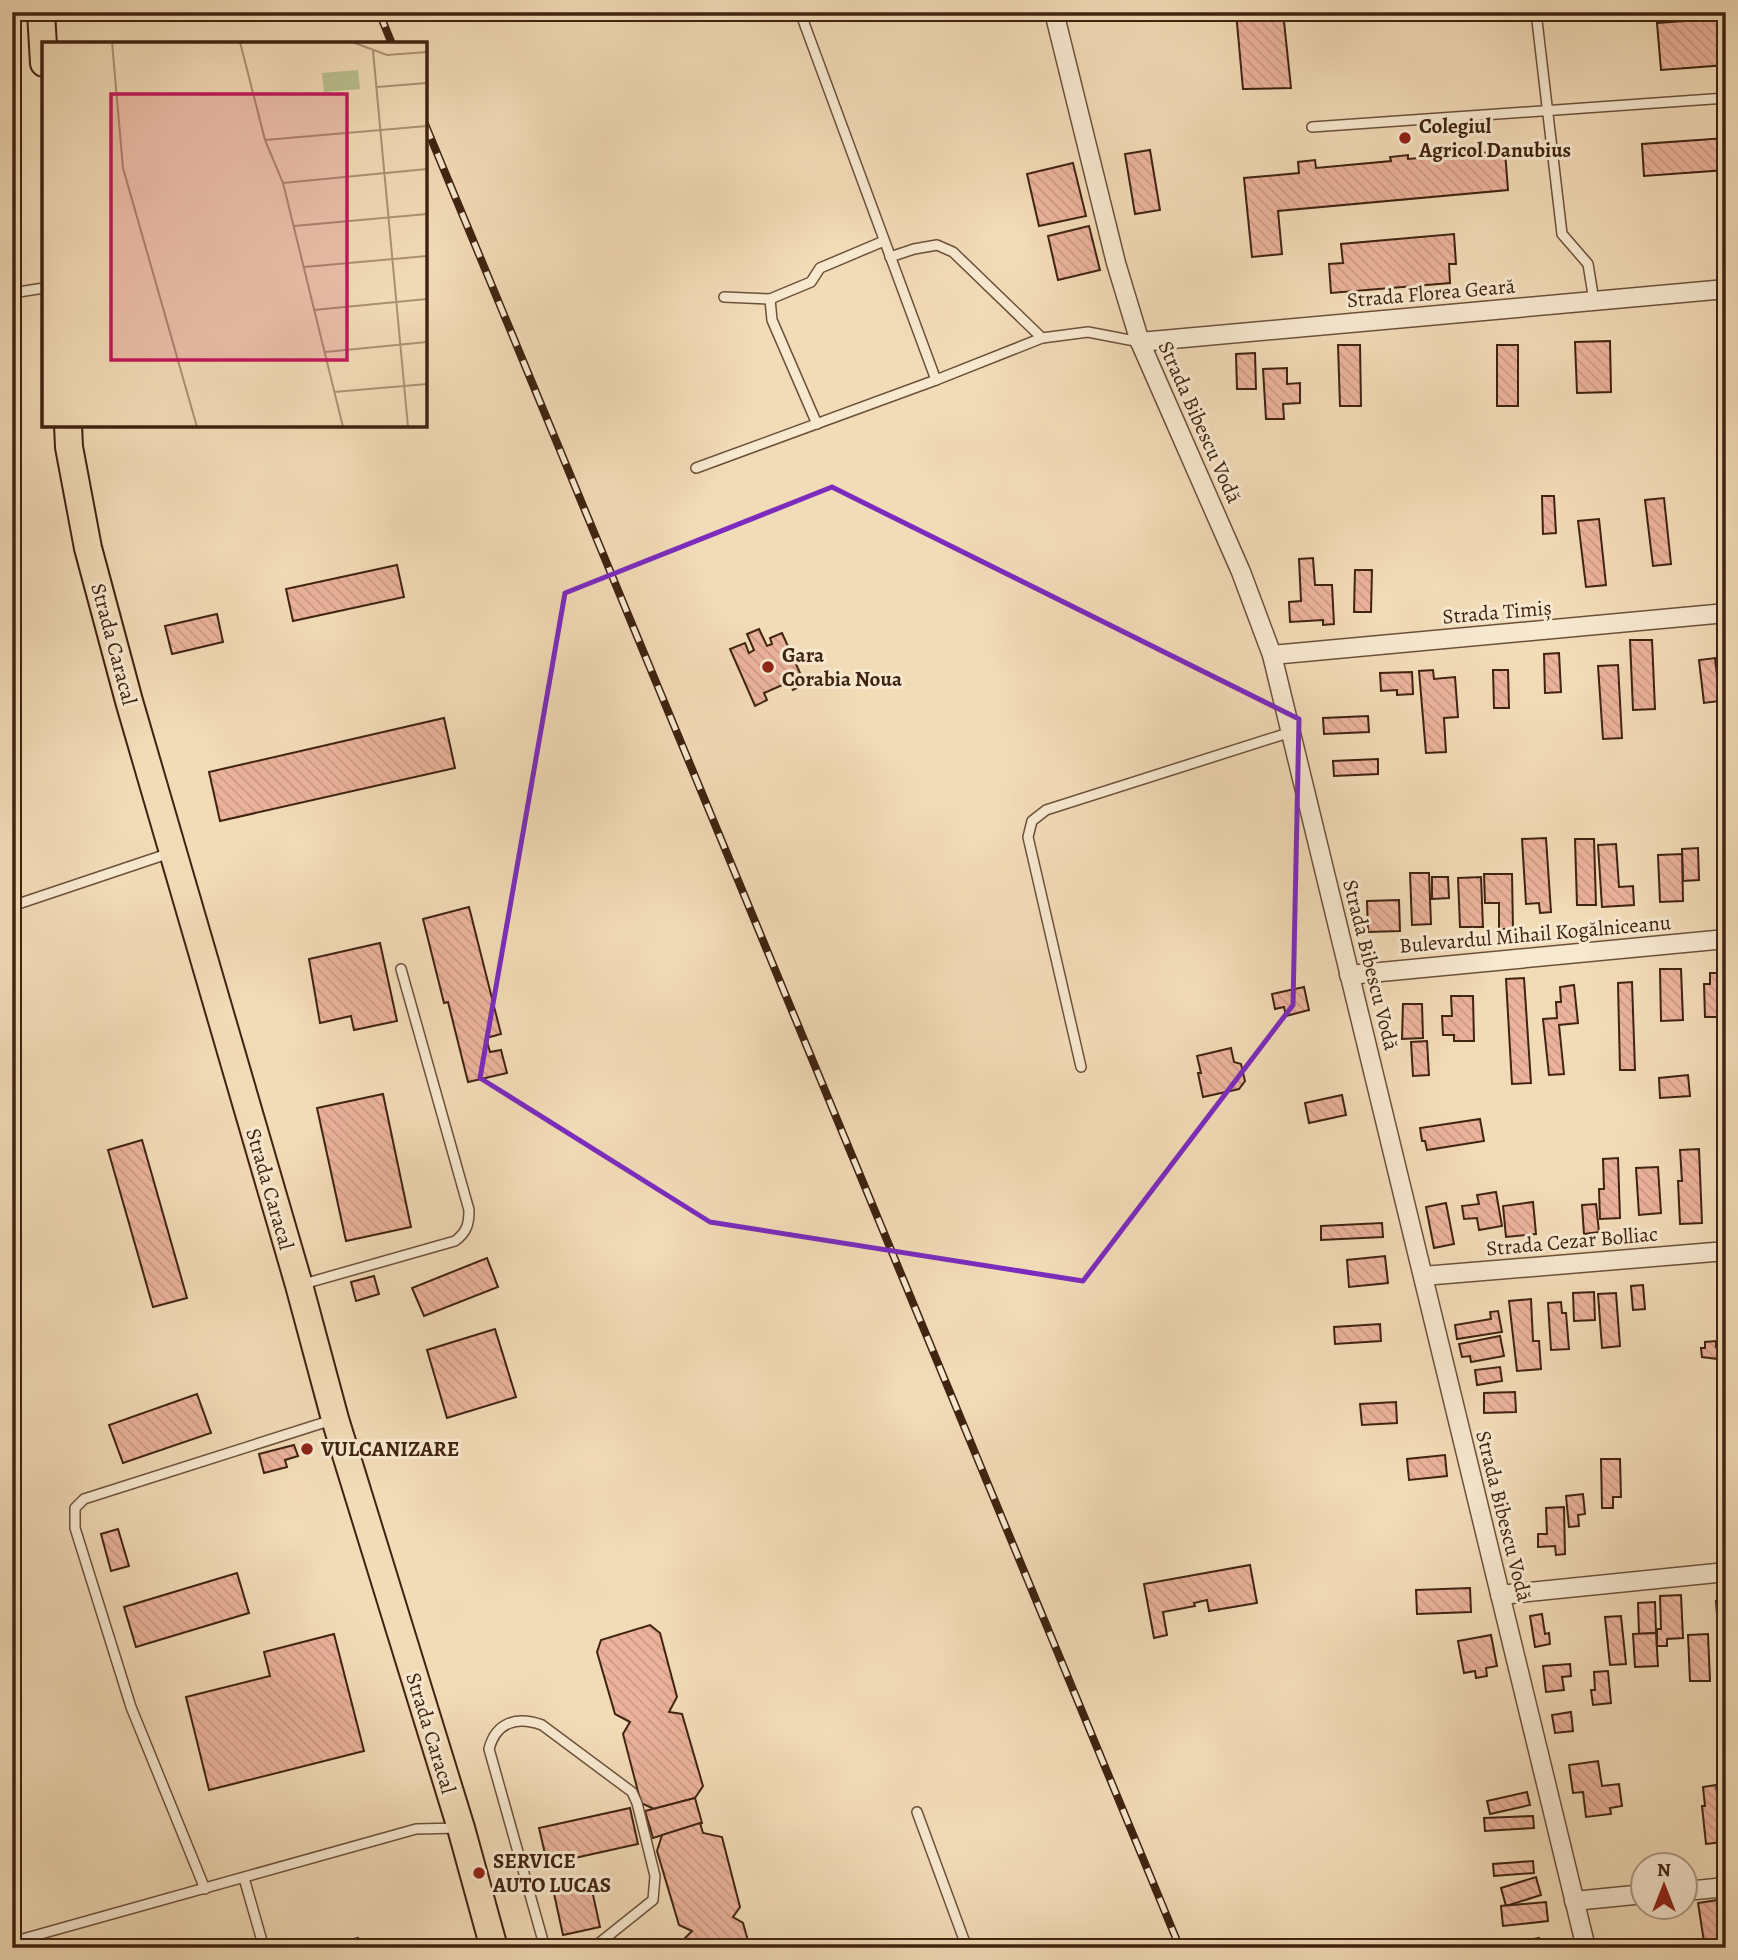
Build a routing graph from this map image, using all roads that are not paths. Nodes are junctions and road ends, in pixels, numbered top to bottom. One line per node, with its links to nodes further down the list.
1 (41, 12): 5 (main road)
2 (800, 12): 9 (lane)
3 (1054, 12): 18 (street, Strada Bibescu Vodă)
4 (1536, 12): 7 (lane)
5 (43, 42)
6 (1726, 97): 7 (lane)
7 (1547, 110): 8 (lane); 16 (lane)
8 (1312, 127)
9 (884, 241): 10 (lane); 15 (lane)
10 (890, 257): 17 (lane); 19 (lane)
11 (42, 288): 13 (lane)
12 (1726, 289): 16 (street, Strada Florea Geară)
13 (12, 293)
14 (723, 297): 15 (lane)
15 (770, 299): 20 (lane)
16 (1594, 301): 18 (street, Strada Florea Geară)
17 (1042, 338): 18 (lane); 19 (lane)
18 (1140, 342): 24 (street, Strada Bibescu Vodă)
19 (936, 380): 20 (lane)
20 (817, 424): 22 (lane)
21 (68, 427): 26 (main road, Strada Caracal)
22 (696, 468)
23 (1726, 613): 24 (street, Strada Timiș)
24 (1272, 655): 25 (street, Strada Bibescu Vodă)
25 (1291, 732): 30 (street, Strada Bibescu Vodă); 31 (lane)
26 (172, 852): 27 (lane); 34 (main road, Strada Caracal)
27 (12, 906)
28 (1726, 939): 30 (street, Bulevardul Mihail Kogălniceanu)
29 (401, 969): 34 (lane)
30 (1349, 975): 33 (street, Strada Bibescu Vodă)
31 (1081, 1067)
32 (1726, 1251): 33 (street, Strada Cezar Bolliac)
33 (1423, 1276): 37 (street, Strada Bibescu Vodă)
34 (299, 1285): 35 (main road, Strada Caracal)
35 (335, 1419): 39 (main road, Strada Caracal); 42 (lane)
36 (1726, 1572): 37 (street)
37 (1500, 1595): 45 (street, Strada Bibescu Vodă)
38 (917, 1812): 51 (lane)
39 (461, 1828): 40 (lane); 48 (main road, Strada Caracal)
40 (244, 1878): 42 (lane); 47 (lane)
41 (1726, 1887): 43 (street)
42 (205, 1889): 46 (lane)
43 (1700, 1890)
44 (1630, 1896): 45 (street)
45 (1574, 1901): 52 (street, Strada Bibescu Vodă)
46 (12, 1942)
47 (264, 1948)
48 (494, 1948)
49 (545, 1948): 50 (lane)
50 (593, 1948)
51 (967, 1948)
52 (1586, 1948)

